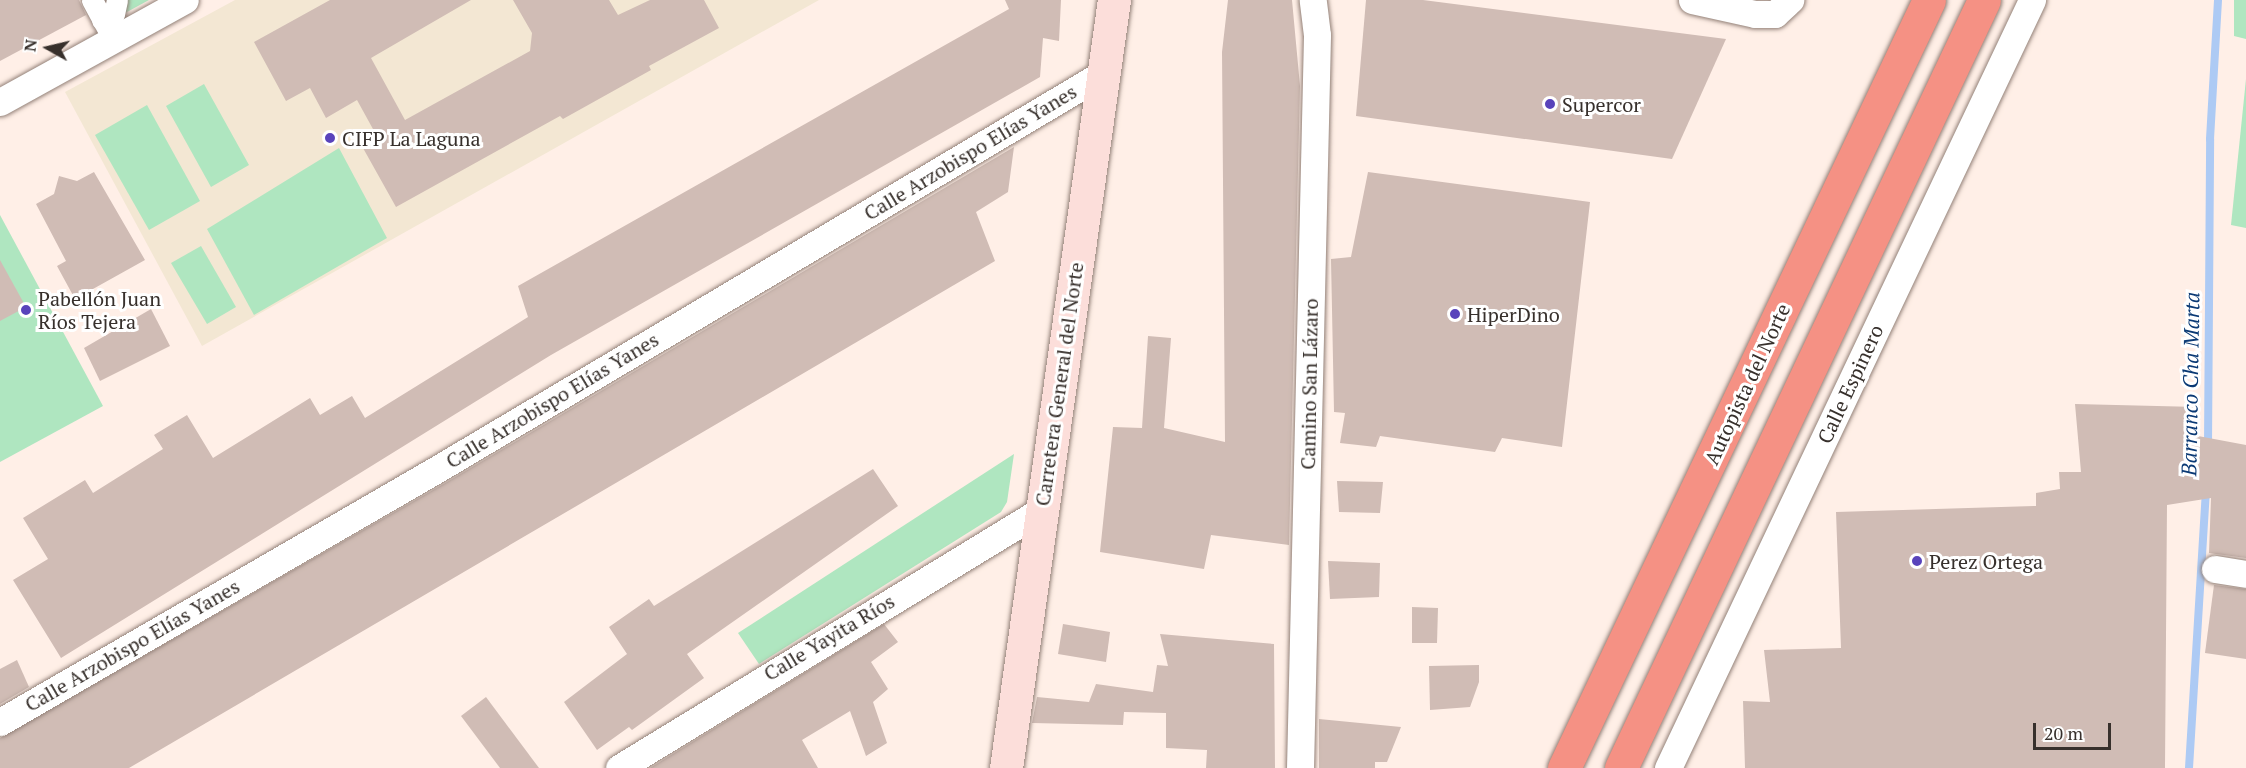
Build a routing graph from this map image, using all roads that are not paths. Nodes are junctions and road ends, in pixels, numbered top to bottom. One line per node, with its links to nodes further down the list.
1 (92, 0): 11 (street)
2 (117, 0): 11 (street)
3 (185, 0): 11 (street)
4 (1114, 0): 12 (main road, Carretera General del Norte)
5 (1313, 0): 20 (street, Camino San Lázaro)
6 (1692, 0): 7 (street)
7 (1790, 0)
8 (1929, 0): 21 (highway, Autopista del Norte)
9 (1984, 0): 22 (highway)
10 (2032, 0): 23 (street, Calle Espinero)
11 (108, 29): 13 (street)
12 (1102, 74): 14 (main road, Carretera General del Norte); 17 (street, Calle Arzobispo Elías Yanes)
13 (0, 102)
14 (1041, 510): 18 (street, Calle Yayita Ríos); 19 (main road, Carretera General del Norte)
15 (2215, 569): 16 (street)
16 (2246, 574)
17 (0, 722)
18 (619, 768)
19 (1006, 768)
20 (1300, 768)
21 (1564, 768)
22 (1621, 768)
23 (1668, 768)

